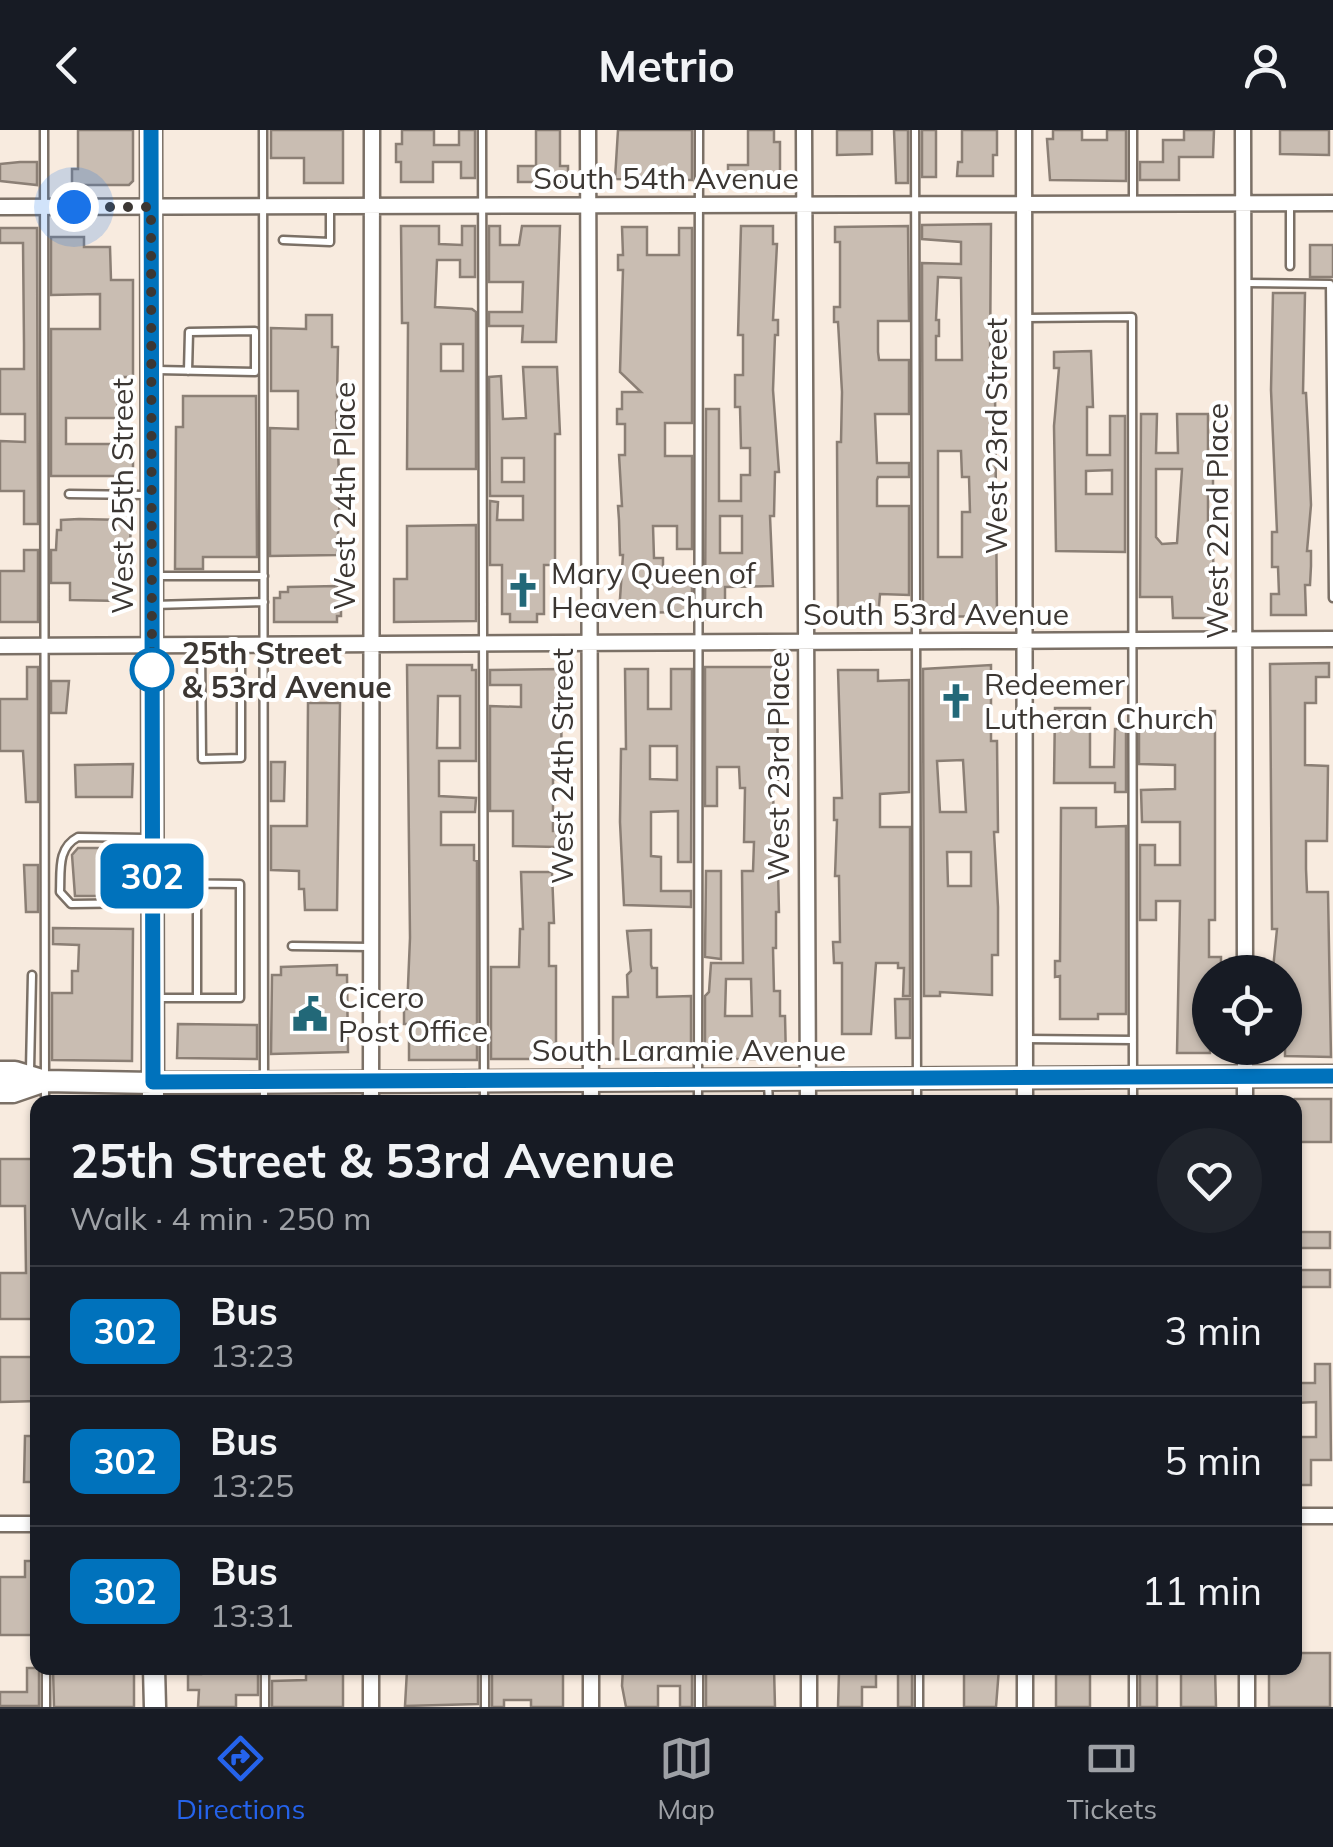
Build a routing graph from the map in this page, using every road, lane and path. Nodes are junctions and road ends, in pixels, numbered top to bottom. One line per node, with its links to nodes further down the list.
1 (44, 130): 26 (lane)
2 (152, 130): 27 (main road, West 25th Street)
3 (263, 130): 21 (lane)
4 (372, 130): 23 (street, West 24th Place)
5 (482, 130): 24 (lane)
6 (588, 130): 25 (street, West 24th Street)
7 (699, 130): 16 (lane)
8 (804, 130): 20 (street, West 23rd Place)
9 (915, 130): 17 (lane)
10 (1024, 130): 18 (street, West 23rd Street)
11 (1133, 130): 13 (lane)
12 (1244, 130): 19 (street, West 22nd Place)
13 (1134, 203): 18 (street, South 54th Avenue); 19 (street, South 54th Avenue)
14 (1290, 203): 15 (street, South 54th Avenue); 19 (street, South 54th Avenue); 30 (lane)
15 (1333, 203)
16 (698, 204): 20 (street, South 54th Avenue); 25 (street, South 54th Avenue); 48 (lane)
17 (915, 204): 18 (street, South 54th Avenue); 20 (street, South 54th Avenue); 46 (lane)
18 (1024, 204): 32 (street, West 23rd Street)
19 (1244, 204): 31 (street, West 22nd Place)
20 (804, 205): 49 (street, West 23rd Place)
21 (263, 206): 22 (street, South 54th Avenue); 27 (street, South 54th Avenue); 38 (lane)
22 (330, 206): 23 (street, South 54th Avenue); 29 (lane)
23 (372, 206): 24 (street, South 54th Avenue); 55 (street, West 24th Place)
24 (482, 206): 25 (street, South 54th Avenue); 50 (lane)
25 (588, 206): 47 (street, West 24th Street)
26 (44, 207): 27 (street, South 54th Avenue); 28 (street, South 54th Avenue); 57 (lane)
27 (151, 207): 33 (main road, West 25th Street)
28 (0, 208)
29 (283, 240)
30 (1290, 266)
31 (1244, 283): 39 (lane); 45 (street, West 22nd Place)
32 (1024, 318): 43 (street, West 23rd Street); 44 (lane)
33 (152, 370): 34 (lane); 36 (main road, West 25th Street)
34 (188, 371): 34 (lane)
35 (69, 494): 36 (lane)
36 (152, 495): 37 (main road, West 25th Street)
37 (152, 576): 38 (lane); 41 (main road, West 25th Street)
38 (264, 576): 40 (lane)
39 (1333, 598)
40 (264, 602): 41 (lane); 54 (lane)
41 (152, 606): 51 (main road, West 25th Street)
42 (1333, 639): 45 (street, South 53rd Avenue)
43 (1024, 640): 44 (street, South 53rd Avenue); 46 (street, South 53rd Avenue); 67 (street, West 23rd Street)
44 (1132, 640): 45 (street, South 53rd Avenue); 68 (lane)
45 (1245, 640): 63 (street, West 22nd Place)
46 (916, 641): 49 (street, South 53rd Avenue); 73 (lane)
47 (590, 642): 48 (street, South 53rd Avenue); 50 (street, South 53rd Avenue); 78 (street, West 24th Street)
48 (697, 642): 49 (street, South 53rd Avenue); 79 (lane)
49 (805, 642): 77 (street, West 23rd Place)
50 (483, 643): 55 (street, South 53rd Avenue); 80 (lane)
51 (152, 644): 52 (street, South 53rd Avenue); 57 (street, South 53rd Avenue); 58 (main road, West 25th Street)
52 (201, 644): 53 (street, South 53rd Avenue); 53 (lane)
53 (241, 644): 54 (street, South 53rd Avenue)
54 (264, 644): 55 (street, South 53rd Avenue); 83 (lane)
55 (372, 644): 62 (street, West 24th Place)
56 (0, 646): 57 (street, South 53rd Avenue)
57 (44, 646): 75 (lane)
58 (152, 838): 60 (main road, West 25th Street); 60 (lane)
59 (197, 884): 60 (lane); 66 (lane); 66 (lane)
60 (152, 893): 65 (main road, West 25th Street)
61 (292, 946): 62 (lane)
62 (371, 947): 84 (street, West 24th Place)
63 (1245, 955)
64 (32, 975): 75 (lane)
65 (153, 998): 66 (lane); 82 (main road, West 25th Street)
66 (197, 998)
67 (1025, 1039): 68 (lane); 74 (street, West 23rd Street)
68 (1133, 1040): 72 (lane)
69 (1245, 1065): 70 (street)
70 (1245, 1076): 71 (main road, South Laramie Avenue); 72 (main road, South Laramie Avenue); 93 (street)
71 (1333, 1076)
72 (1133, 1077): 74 (main road, South Laramie Avenue); 92 (lane)
73 (917, 1078): 74 (main road, South Laramie Avenue); 77 (main road, South Laramie Avenue); 90 (lane)
74 (1025, 1078): 91 (street, West 23rd Street)
75 (23, 1079): 81 (main road, South Laramie Avenue); 82 (main road, South Laramie Avenue)
76 (768, 1079): 77 (main road, South Laramie Avenue); 79 (main road, South Laramie Avenue); 88 (lane)
77 (808, 1079): 89 (street, West 23rd Place)
78 (591, 1080): 79 (main road, South Laramie Avenue); 80 (main road, South Laramie Avenue); 86 (street, West 24th Street)
79 (698, 1080): 87 (lane)
80 (484, 1081): 84 (main road, South Laramie Avenue); 85 (lane)
81 (0, 1092)
82 (153, 1092): 83 (main road, South Laramie Avenue)
83 (264, 1092): 84 (main road, South Laramie Avenue)
84 (371, 1092)
85 (484, 1095)
86 (590, 1095)
87 (698, 1095)
88 (768, 1095)
89 (808, 1095)
90 (917, 1095)
91 (1025, 1095)
92 (1133, 1095)
93 (1246, 1095)
94 (1302, 1516): 95 (street)
95 (1333, 1516)
96 (0, 1524): 97 (street)
97 (30, 1524)
98 (46, 1675): 110 (lane)
99 (154, 1675): 111 (main road)
100 (265, 1675): 112 (lane)
101 (371, 1675): 113 (street)
102 (484, 1675): 114 (lane)
103 (591, 1675): 115 (street)
104 (699, 1675): 116 (lane)
105 (809, 1675): 117 (street)
106 (918, 1675): 118 (lane)
107 (1025, 1675): 119 (street)
108 (1133, 1675): 120 (lane)
109 (1247, 1675): 121 (street)
110 (46, 1707)
111 (154, 1707)
112 (265, 1707)
113 (371, 1707)
114 (485, 1707)
115 (591, 1707)
116 (699, 1707)
117 (809, 1707)
118 (919, 1707)
119 (1025, 1707)
120 (1133, 1707)
121 (1247, 1707)

